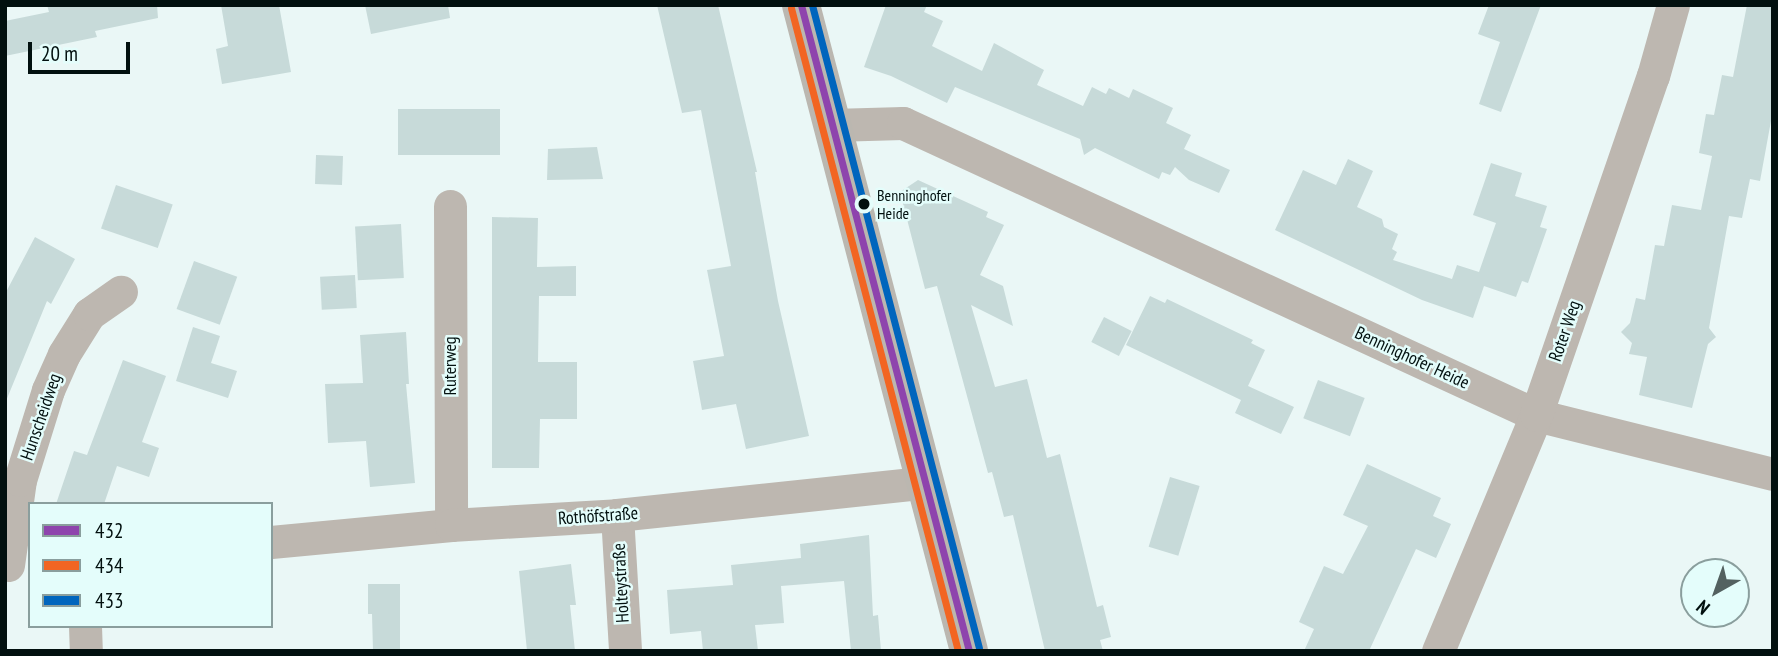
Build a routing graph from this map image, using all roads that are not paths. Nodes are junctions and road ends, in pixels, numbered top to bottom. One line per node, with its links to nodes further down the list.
1 (801, 5): 3 (main road)
2 (1674, 5): 6 (street, Roter Weg)
3 (832, 125): 6 (street, Benninghofer Heide); 8 (main road)
4 (450, 206): 10 (street, Ruterweg)
5 (121, 292): 12 (street, Hunscheidweg)
6 (1536, 415): 7 (street, Benninghofer Heide); 17 (street, Roter Weg)
7 (1773, 474)
8 (924, 484): 9 (street, Rothöfstraße); 16 (main road)
9 (617, 515): 10 (street, Rothöfstraße); 15 (street, Holteystraße)
10 (450, 525): 11 (street, Rothöfstraße)
11 (273, 542)
12 (14, 564)
13 (85, 628): 14 (street)
14 (86, 651)
15 (625, 651)
16 (969, 651)
17 (1438, 651)

